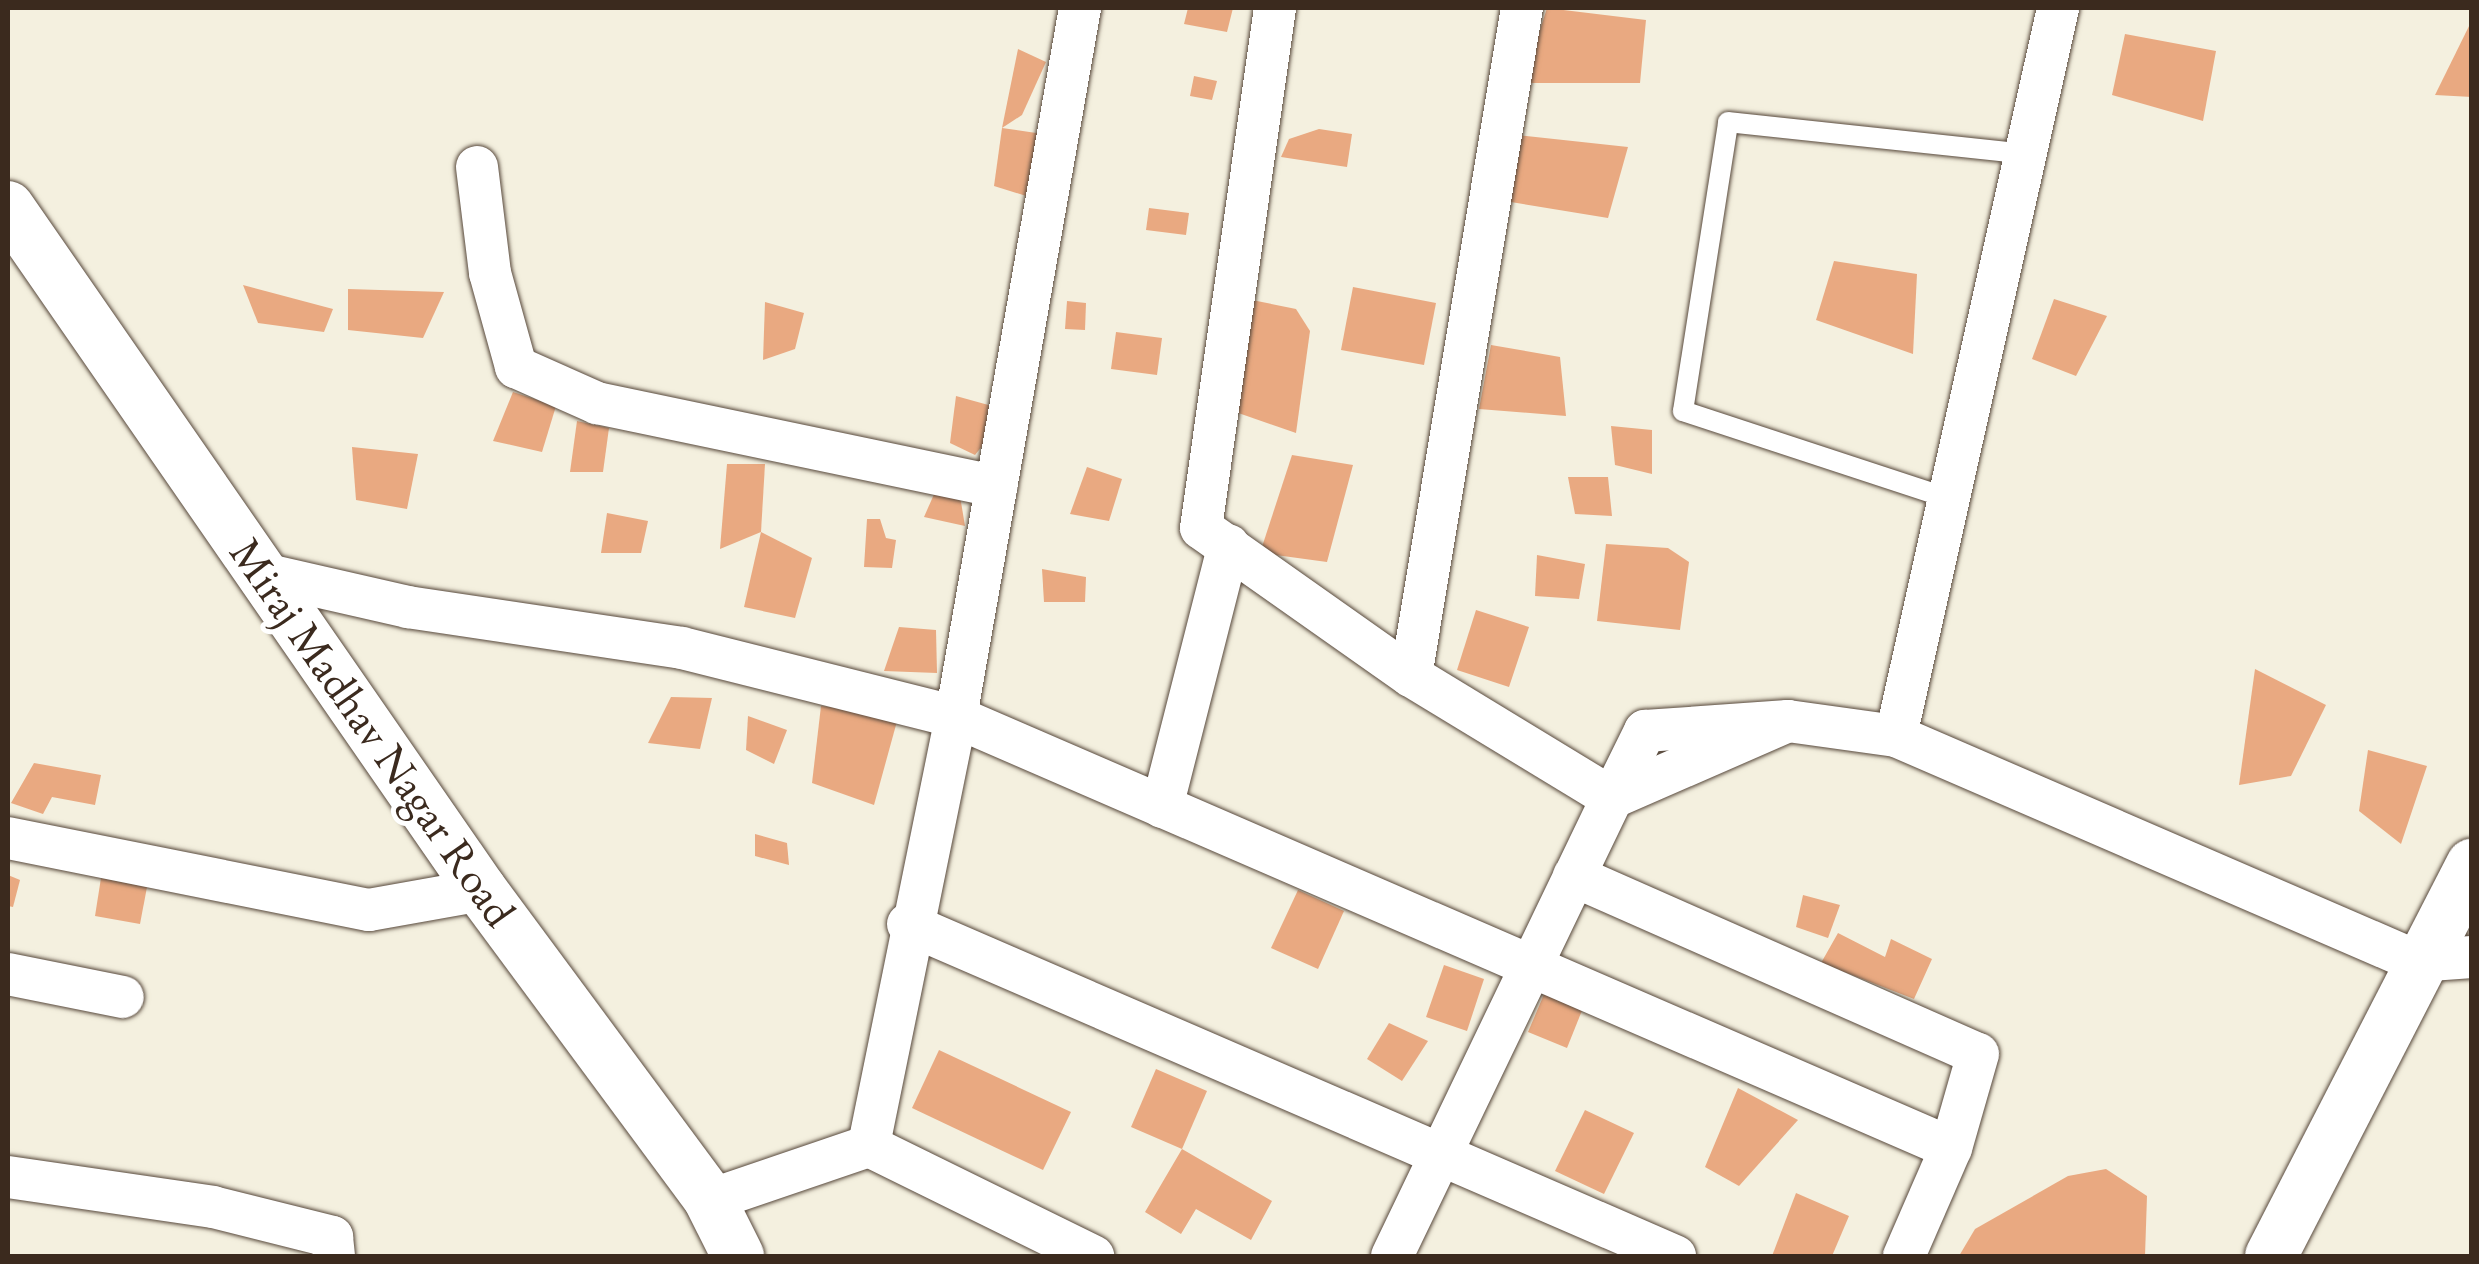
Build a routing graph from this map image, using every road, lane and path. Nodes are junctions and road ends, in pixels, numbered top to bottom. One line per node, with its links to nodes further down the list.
1 (1080, 8): 8 (street)
2 (1275, 8): 10 (street)
3 (1522, 8): 12 (street)
4 (2058, 8): 5 (street)
5 (2025, 154): 9 (street); 9 (lane)
6 (477, 167): 8 (street)
7 (8, 206): 11 (street, Miraj Madhav Nagar Road)
8 (996, 486): 13 (street)
9 (1952, 500): 14 (street)
10 (1229, 545): 12 (street); 16 (street)
11 (263, 574): 13 (street); 20 (street, Miraj Madhav Nagar Road)
12 (1411, 676): 15 (street)
13 (956, 717): 16 (street); 21 (street)
14 (1896, 736): 15 (street); 23 (street)
15 (1612, 798): 19 (street)
16 (1162, 807): 24 (street)
17 (8, 838): 20 (street)
18 (2472, 865): 23 (street)
19 (1574, 876): 24 (street); 28 (street)
20 (481, 890): 31 (street, Miraj Madhav Nagar Road)
21 (908, 924): 27 (street); 29 (street)
22 (2472, 957): 23 (street)
23 (2416, 961): 38 (street)
24 (1529, 962): 28 (street); 29 (street)
25 (8, 974): 26 (street)
26 (123, 997)
27 (868, 1146): 31 (street); 34 (street)
28 (1951, 1148): 37 (street)
29 (1439, 1149): 35 (street); 36 (street)
30 (8, 1178): 32 (street)
31 (710, 1200): 33 (street, Miraj Madhav Nagar Road)
32 (334, 1256)
33 (738, 1256)
34 (1093, 1256)
35 (1392, 1256)
36 (1675, 1256)
37 (1904, 1256)
38 (2271, 1256)

